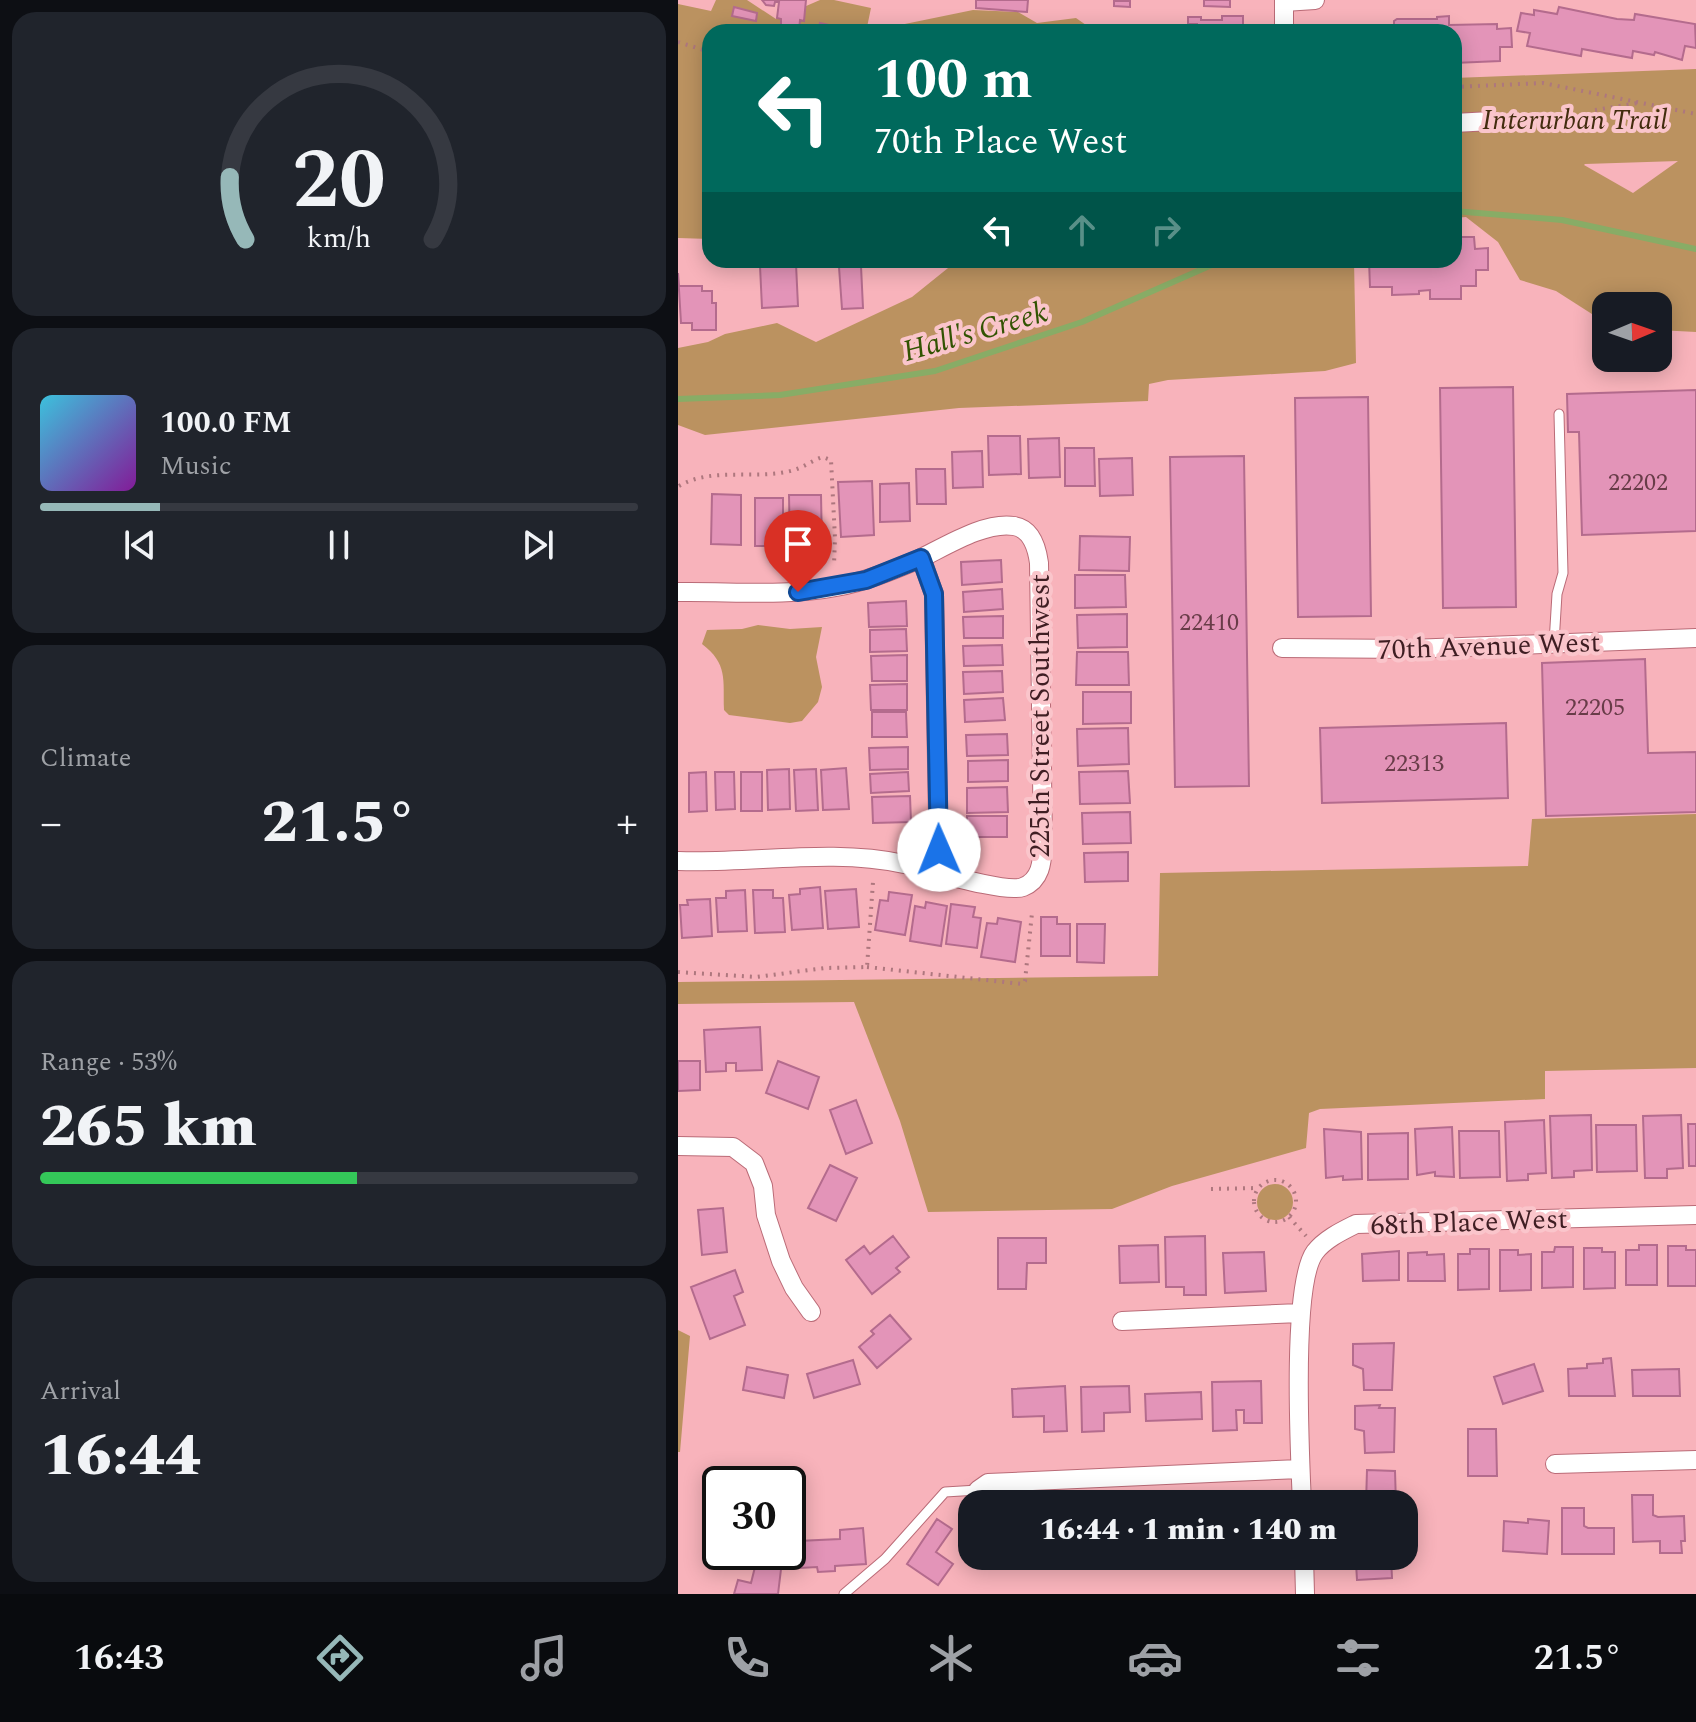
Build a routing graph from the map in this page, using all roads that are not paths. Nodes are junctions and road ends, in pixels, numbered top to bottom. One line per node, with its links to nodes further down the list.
1 (1315, 0): 2 (street)
2 (1284, 1): 3 (street)
3 (1284, 24)
4 (1491, 121): 5 (street)
5 (1462, 123)
6 (1559, 414): 10 (lane)
7 (921, 558): 8 (street); 13 (street); 13 (street, 225th Street Southwest)
8 (678, 592)
9 (1696, 638): 10 (street, 70th Avenue West)
10 (1554, 643): 11 (street, 70th Avenue West)
11 (1282, 648)
12 (678, 861): 13 (street)
13 (939, 873)
14 (678, 1146): 16 (street)
15 (1696, 1215): 17 (street, 68th Place West)
16 (811, 1312)
17 (1300, 1313): 18 (street); 21 (street, 68th Place West)
18 (1122, 1321)
19 (1696, 1460): 20 (street)
20 (1555, 1464)
21 (1300, 1469): 22 (street); 23 (street, 68th Place West)
22 (978, 1490)
23 (1301, 1490)
24 (958, 1491): 26 (lane)
25 (1304, 1570): 27 (street)
26 (844, 1594)
27 (1305, 1594)

